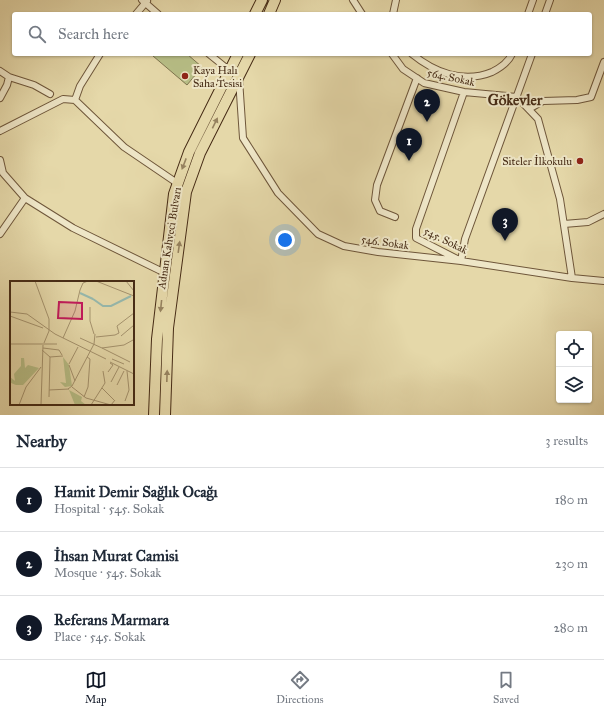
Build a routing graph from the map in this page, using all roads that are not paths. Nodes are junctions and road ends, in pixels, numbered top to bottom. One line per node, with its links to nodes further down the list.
1 (262, 0): 10 (main road)
2 (275, 0): 11 (main road)
3 (353, 0): 12 (street)
4 (396, 0): 13 (street)
5 (533, 0): 14 (street)
6 (550, 0): 15 (street)
7 (145, 1): 8 (street); 9 (street)
8 (137, 12)
9 (156, 12)
10 (257, 12)
11 (270, 12)
12 (361, 12)
13 (393, 12)
14 (529, 12)
15 (546, 12)
16 (99, 56): 34 (street)
17 (211, 56): 26 (street)
18 (237, 56): 26 (main road, Adnan Kahveci Bulvarı)
19 (249, 56): 28 (main road, Adnan Kahveci Bulvarı)
20 (393, 56): 29 (street, 564. Sokak)
21 (415, 56): 22 (street)
22 (511, 56)
23 (531, 56): 32 (street)
24 (604, 62): 35 (street)
25 (0, 71): 27 (street)
26 (230, 71): 28 (main road); 38 (main road, Adnan Kahveci Bulvarı, one-way to 38)
27 (9, 77): 31 (street); 33 (street)
28 (239, 78): 44 (street, 546. Sokak); 49 (main road, Adnan Kahveci Bulvarı, one-way to 28)
29 (417, 78): 30 (street, 564. Sokak); 41 (street)
30 (464, 92): 32 (street, 564. Sokak); 44 (street, 545. Sokak)
31 (50, 94)
32 (517, 97): 35 (street); 44 (street)
33 (0, 98)
34 (75, 100): 36 (street); 38 (street)
35 (529, 109): 42 (street)
36 (0, 131)
37 (0, 160): 39 (street)
38 (177, 184): 45 (main road, Adnan Kahveci Bulvarı)
39 (25, 198): 43 (street); 45 (street)
40 (604, 214): 42 (street)
41 (395, 217)
42 (564, 224): 46 (street)
43 (0, 234)
44 (461, 261): 46 (street, 545. Sokak)
45 (165, 273): 48 (main road, Adnan Kahveci Bulvarı, one-way to 48)
46 (572, 278): 47 (street, 545. Sokak)
47 (604, 281)
48 (154, 415)
49 (165, 415)

